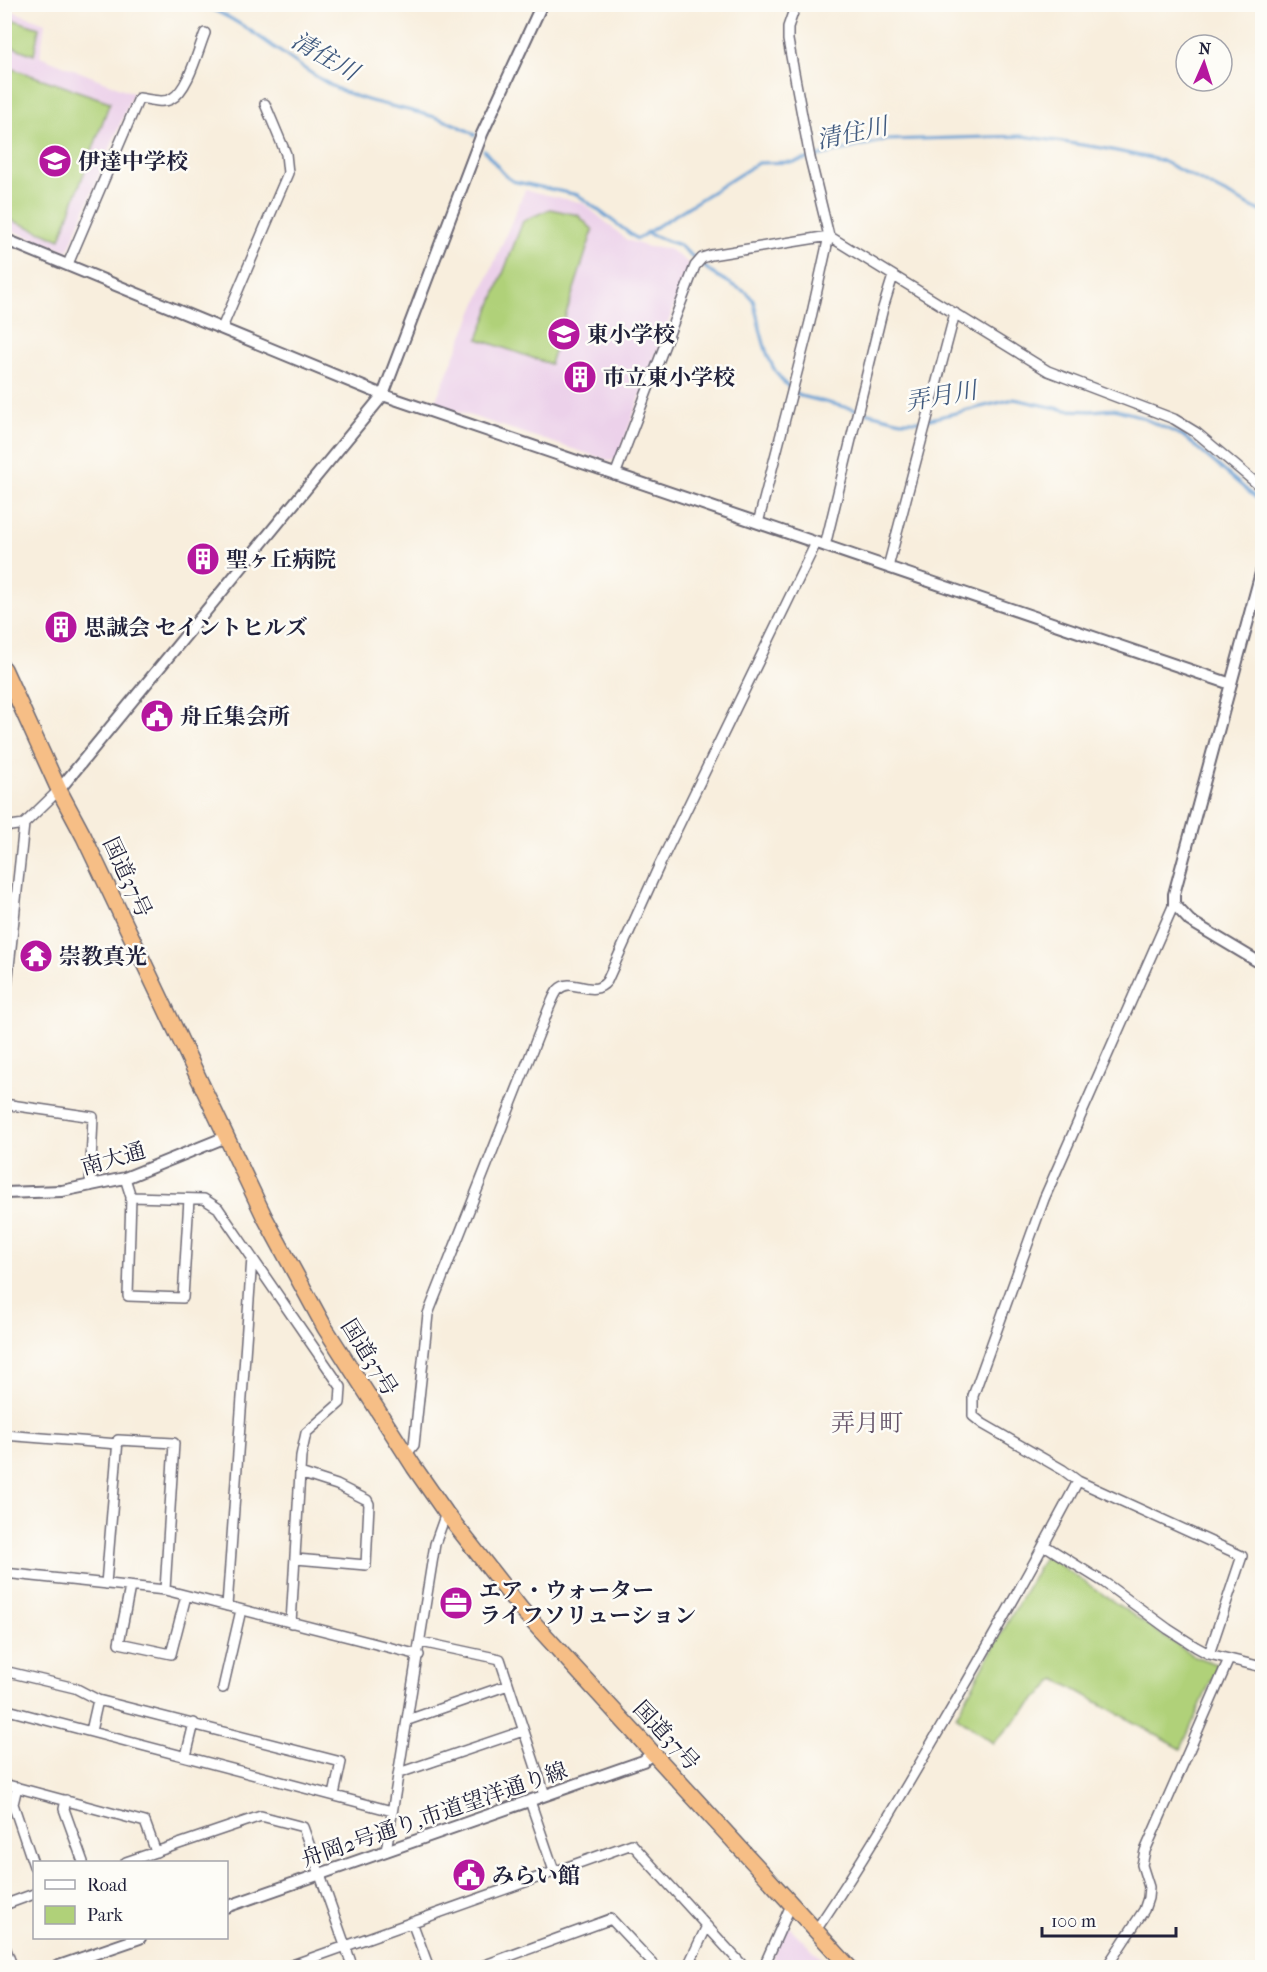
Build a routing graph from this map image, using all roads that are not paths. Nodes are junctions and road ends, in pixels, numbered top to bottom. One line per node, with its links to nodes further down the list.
1 (542, 4): 11 (street)
2 (796, 4): 5 (street)
3 (205, 33): 7 (street)
4 (265, 104): 10 (street)
5 (829, 236): 8 (street); 12 (street); 14 (street)
6 (4, 239): 7 (street)
7 (68, 264): 10 (street)
8 (892, 276): 9 (street); 15 (street)
9 (955, 313): 13 (street); 16 (street)
10 (222, 328): 11 (street)
11 (383, 395): 12 (street); 21 (street)
12 (615, 475): 14 (street)
13 (1263, 488)
14 (758, 523): 15 (street)
15 (820, 544): 16 (street); 39 (street)
16 (888, 567): 19 (street)
17 (1263, 569): 19 (street)
18 (4, 669): 20 (highway, 国道37号)
19 (1231, 684): 25 (street)
20 (8, 686): 21 (highway, 国道37号)
21 (59, 790): 23 (street); 30 (highway, 国道37号)
22 (4, 813): 24 (street)
23 (24, 824): 24 (street); 27 (street)
24 (6, 827)
25 (1174, 904): 26 (street); 41 (street)
26 (1263, 964)
27 (7, 969): 28 (street)
28 (4, 1014)
29 (4, 1104): 32 (street)
30 (226, 1137): 31 (street, 南大通); 39 (highway, 国道37号)
31 (125, 1178): 32 (street, 南大通); 34 (street)
32 (90, 1186): 33 (street, 南大通)
33 (4, 1193)
34 (131, 1197): 35 (street); 35 (street)
35 (189, 1199): 36 (street)
36 (252, 1258): 40 (street); 50 (street)
37 (4, 1435): 38 (street)
38 (118, 1444): 46 (street); 48 (street)
39 (406, 1455): 42 (highway, 国道37号)
40 (300, 1473): 44 (street); 44 (street)
41 (1078, 1481): 43 (street); 54 (street)
42 (446, 1513): 53 (street); 67 (highway, 国道37号)
43 (1044, 1545): 54 (street); 90 (street)
44 (296, 1559): 52 (street)
45 (4, 1573): 46 (street)
46 (106, 1584): 47 (street)
47 (130, 1587): 48 (street); 49 (street)
48 (165, 1590): 49 (street)
49 (186, 1596): 50 (street)
50 (227, 1606): 51 (street)
51 (241, 1610): 52 (street); 60 (street)
52 (291, 1623): 55 (street)
53 (421, 1642): 55 (street); 59 (street)
54 (1209, 1654): 56 (street)
55 (419, 1655): 63 (street)
56 (1229, 1659): 57 (street); 105 (street)
57 (1263, 1667)
58 (4, 1671): 61 (street)
59 (508, 1685): 63 (street); 66 (street)
60 (223, 1688)
61 (98, 1700): 64 (street); 65 (street)
62 (4, 1709): 65 (street)
63 (408, 1720): 69 (street)
64 (194, 1723): 68 (street); 72 (street)
65 (91, 1731): 68 (street)
66 (523, 1731): 69 (street); 73 (street)
67 (652, 1753): 73 (street, 舟岡2号通り,市道望洋通り線); 85 (highway, 国道37号)
68 (186, 1756): 72 (street)
69 (399, 1773): 76 (street)
70 (4, 1784): 71 (street)
71 (17, 1787): 74 (street); 81 (street)
72 (334, 1795): 76 (street)
73 (545, 1795): 75 (street, 舟岡2号通り,市道望洋通り線)
74 (66, 1800): 78 (street); 79 (street)
75 (530, 1801): 77 (street, 舟岡2号通り,市道望洋通り線); 82 (street)
76 (392, 1811): 77 (street)
77 (386, 1851): 83 (street, 舟岡2号通り,市道望洋通り線)
78 (156, 1852): 80 (street); 83 (street)
79 (82, 1861)
80 (131, 1861)
81 (33, 1863)
82 (554, 1871): 88 (street); 89 (street)
83 (321, 1874): 87 (street, 舟岡2号通り,市道望洋通り線); 93 (street)
84 (33, 1894): 86 (street)
85 (792, 1903): 90 (highway, 国道37号); 103 (street)
86 (4, 1905)
87 (228, 1906)
88 (412, 1922): 93 (street); 98 (street)
89 (707, 1926): 101 (street); 102 (street)
90 (816, 1930): 104 (highway, 国道37号)
91 (137, 1939): 95 (street)
92 (4, 1944): 94 (street)
93 (345, 1946): 96 (street); 97 (street)
94 (13, 1968)
95 (53, 1968)
96 (284, 1968)
97 (353, 1968)
98 (429, 1968)
99 (477, 1968): 100 (street)
100 (657, 1968)
101 (687, 1968)
102 (745, 1968)
103 (763, 1968)
104 (850, 1968)
105 (1106, 1968)

